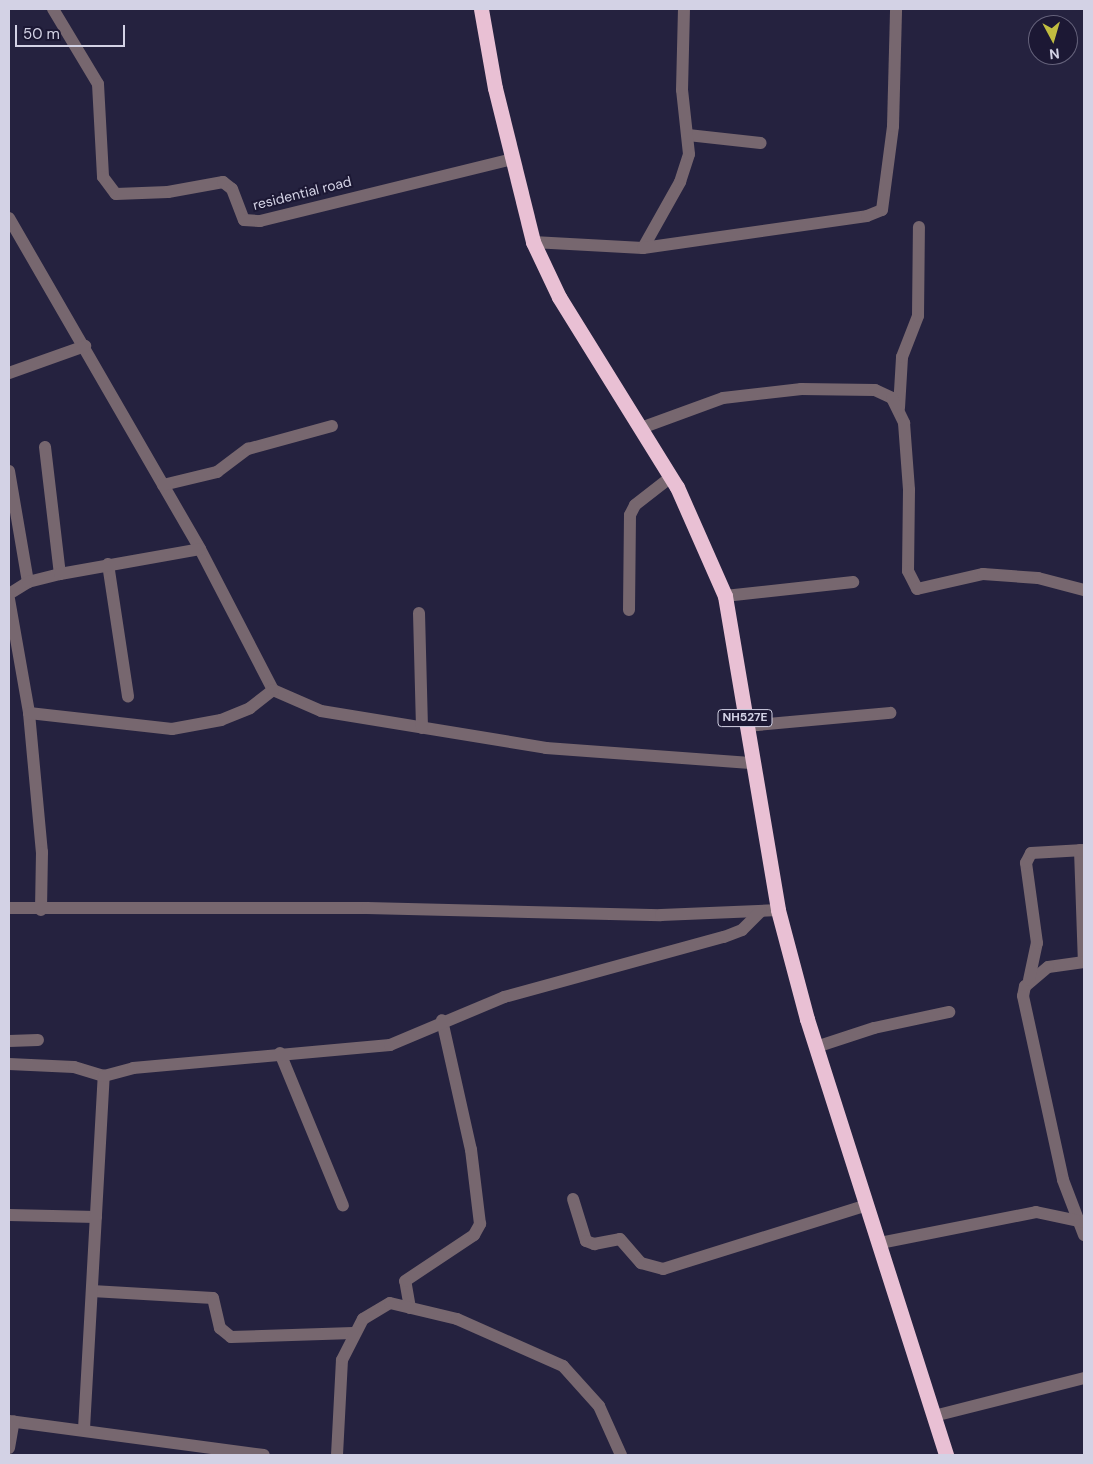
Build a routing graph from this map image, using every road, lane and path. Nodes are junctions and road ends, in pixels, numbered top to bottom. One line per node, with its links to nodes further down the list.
1 (53, 9): 7 (street, residential road)
2 (481, 9): 7 (highway, NH527E)
3 (684, 9): 5 (street)
4 (896, 9): 11 (street)
5 (688, 135): 6 (street); 11 (street)
6 (761, 143)
7 (512, 158): 10 (highway, NH527E)
8 (9, 218): 12 (street)
9 (919, 227): 14 (street)
10 (533, 242): 11 (street); 16 (highway, NH527E)
11 (643, 248)
12 (85, 346): 13 (street); 20 (street)
13 (9, 373)
14 (899, 408): 16 (street); 26 (street)
15 (332, 426): 20 (street)
16 (641, 428): 19 (highway, NH527E)
17 (45, 447): 23 (street)
18 (9, 471): 24 (street)
19 (671, 477): 28 (highway, NH527E); 30 (street)
20 (163, 485): 21 (street)
21 (200, 549): 22 (street); 32 (street)
22 (108, 564): 23 (street); 33 (street)
23 (60, 574): 24 (street)
24 (28, 582): 27 (street)
25 (852, 582): 28 (street)
26 (1084, 590)
27 (9, 594)
28 (726, 596): 36 (highway, NH527E)
29 (9, 599): 35 (street)
30 (629, 610)
31 (418, 613): 37 (street)
32 (273, 690): 35 (street); 37 (street)
33 (128, 696)
34 (890, 713): 36 (street)
35 (29, 714): 41 (street)
36 (746, 726): 38 (highway, NH527E)
37 (422, 728): 38 (street)
38 (750, 763): 42 (highway, NH527E)
39 (1082, 850): 44 (street); 44 (street)
40 (9, 908): 41 (street)
41 (41, 910): 43 (street)
42 (778, 910): 43 (street); 49 (highway, NH527E)
43 (761, 911): 46 (street)
44 (1025, 986): 58 (street)
45 (949, 1012): 49 (street)
46 (442, 1020): 50 (street); 61 (street)
47 (38, 1040): 48 (street)
48 (9, 1041)
49 (816, 1047): 54 (highway, NH527E)
50 (280, 1054): 52 (street); 55 (street)
51 (9, 1064): 52 (street)
52 (104, 1076): 57 (street)
53 (573, 1199): 54 (street)
54 (867, 1205): 59 (highway, NH527E)
55 (343, 1206)
56 (9, 1215): 57 (street)
57 (96, 1218): 60 (street)
58 (1083, 1227): 59 (street)
59 (880, 1243): 64 (highway, NH527E)
60 (92, 1291): 62 (street); 66 (street)
61 (410, 1308): 62 (street); 70 (street)
62 (353, 1333): 69 (street)
63 (1084, 1378): 64 (street)
64 (934, 1416): 71 (highway, NH527E)
65 (11, 1421): 66 (street); 67 (street)
66 (84, 1428): 68 (street)
67 (9, 1448)
68 (264, 1455)
69 (337, 1455)
70 (621, 1455)
71 (944, 1455)

